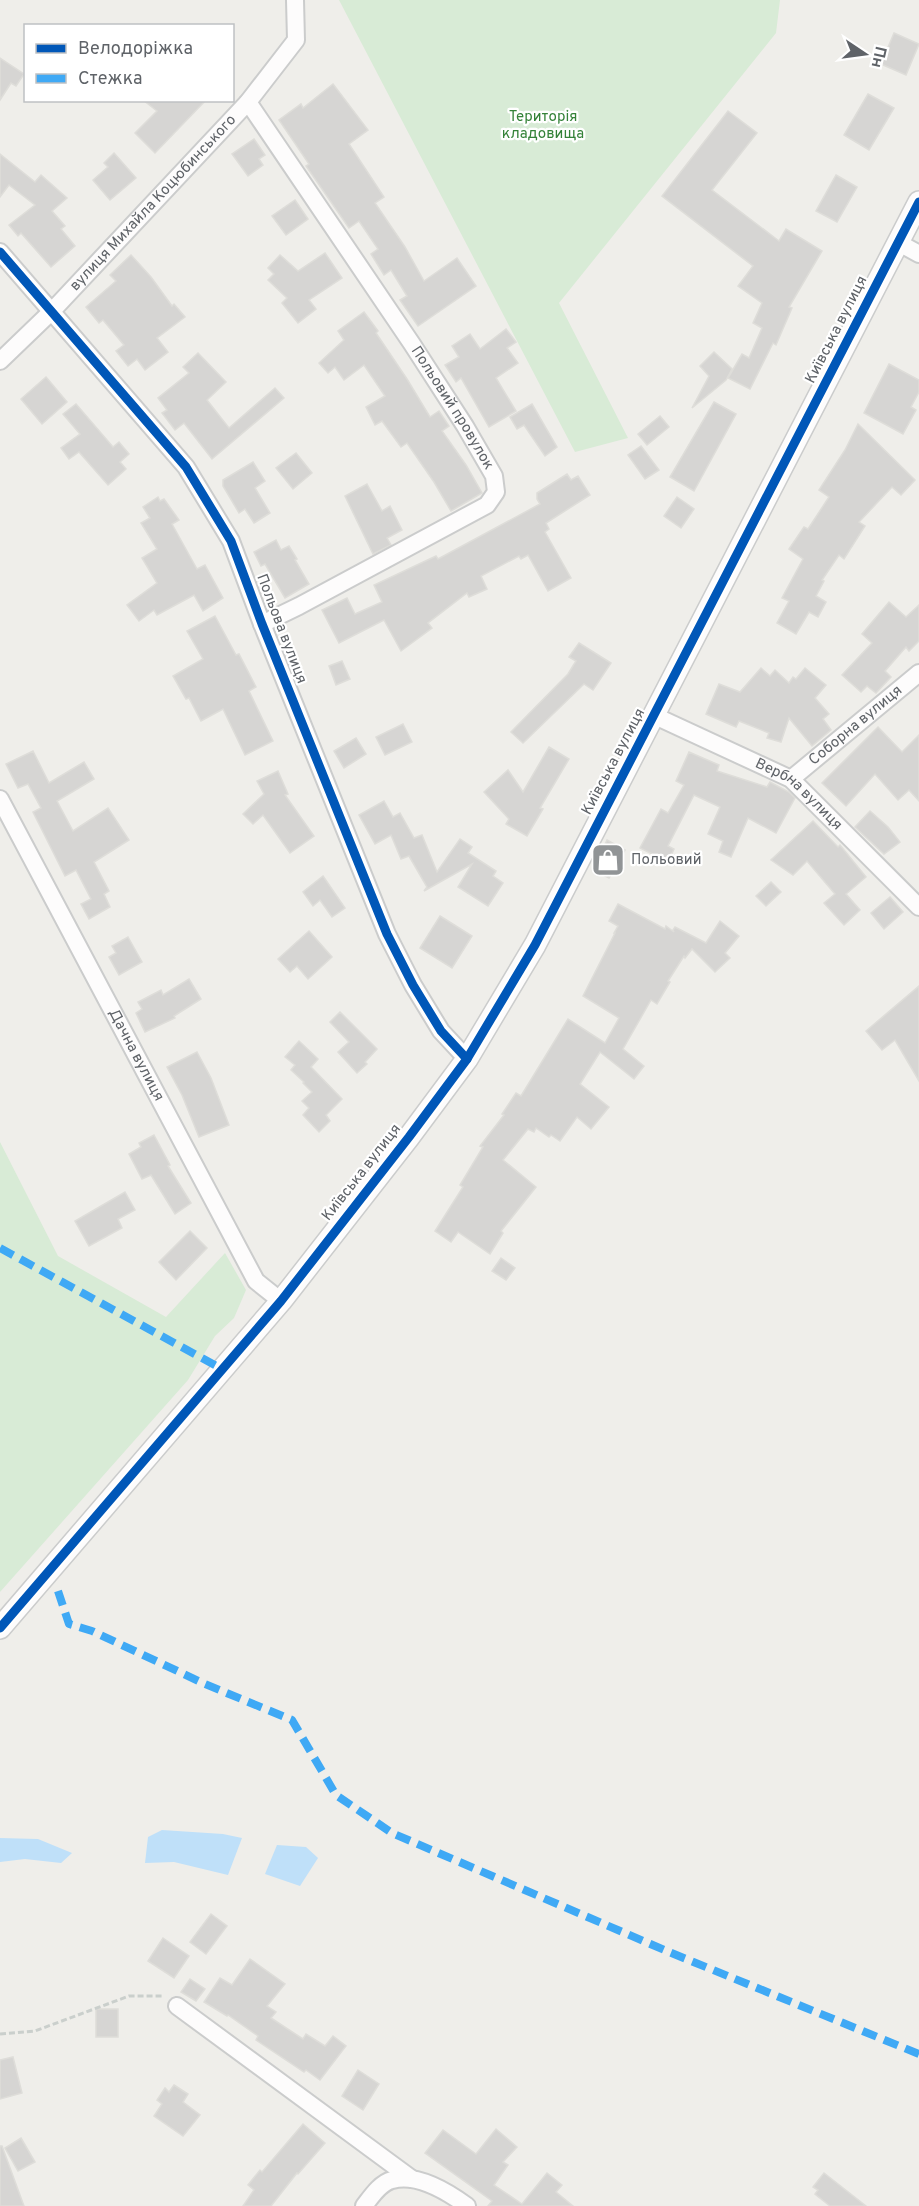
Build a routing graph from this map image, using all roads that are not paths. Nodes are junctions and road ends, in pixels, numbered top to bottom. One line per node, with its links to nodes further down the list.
1 (295, 0): 2 (street, вулиця Михайла Коцюбинського)
2 (248, 102): 7 (street, вулиця Михайла Коцюбинського); 9 (street, Польовий провулок)
3 (919, 202): 4 (street, Київська вулиця)
4 (899, 243): 6 (street); 11 (street, Київська вулиця)
5 (0, 252): 7 (street, Польова вулиця)
6 (919, 254)
7 (52, 311): 8 (street, вулиця Михайла Коцюбинського); 9 (street, Польова вулиця)
8 (0, 361)
9 (261, 624): 15 (street, Польова вулиця)
10 (919, 673): 12 (street, Соборна вулиця)
11 (655, 716): 12 (street, Вербна вулиця); 15 (street, Київська вулиця)
12 (791, 779): 14 (street, Вербна вулиця)
13 (0, 799): 16 (street, Дачна вулиця)
14 (919, 907)
15 (467, 1059): 16 (street, Київська вулиця)
16 (281, 1301): 17 (street, Київська вулиця)
17 (0, 1628)
18 (177, 2006): 19 (street)
19 (412, 2179): 20 (street); 21 (street)
20 (364, 2206)
21 (467, 2206)

